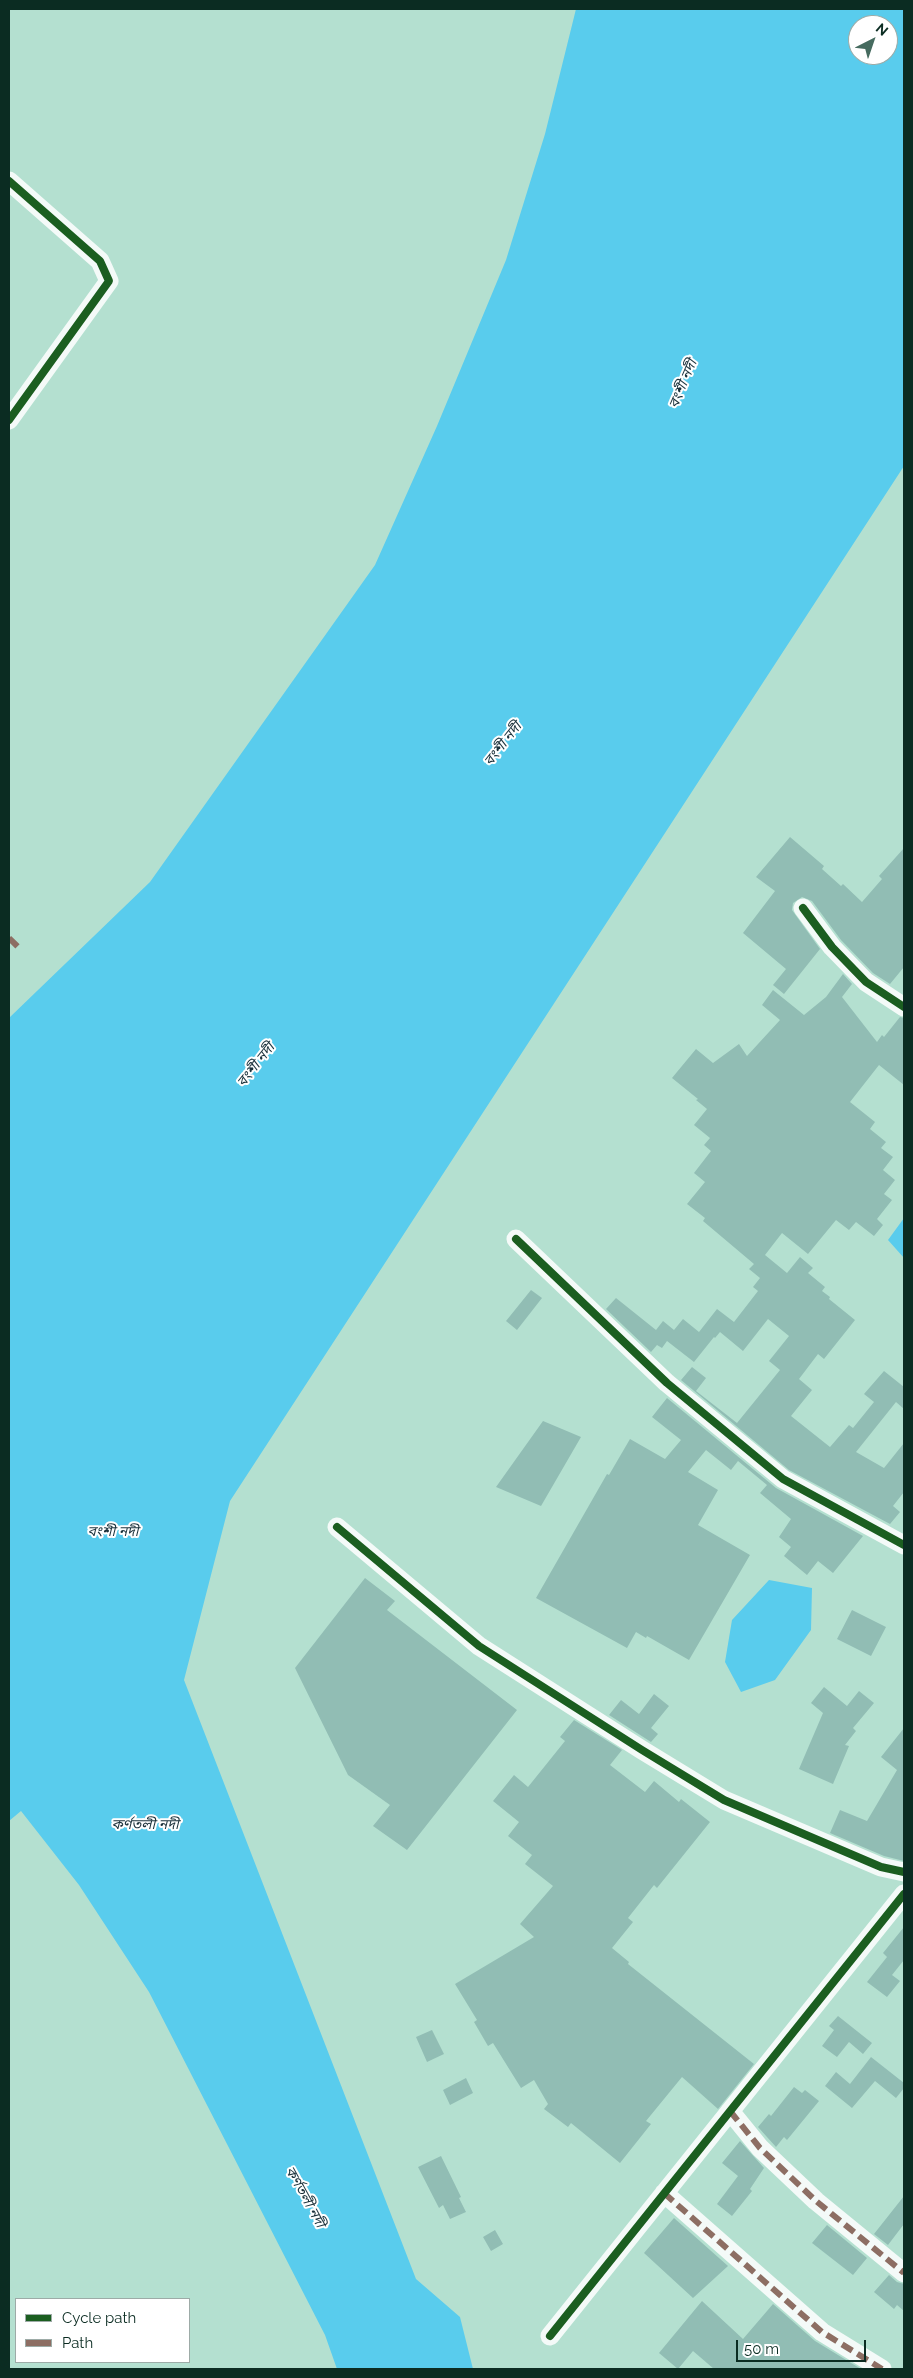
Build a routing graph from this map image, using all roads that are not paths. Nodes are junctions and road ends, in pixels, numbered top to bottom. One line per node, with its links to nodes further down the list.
1 (9, 181): 2 (street)
2 (9, 420)
3 (803, 908): 4 (street)
4 (904, 1007)
5 (516, 1239): 7 (street)
6 (337, 1527): 8 (street)
7 (904, 1545)
8 (904, 1872)
9 (904, 1894): 10 (street)
10 (730, 2111): 11 (street); 12 (street)
11 (664, 2193): 13 (street); 14 (street)
12 (904, 2273)
13 (550, 2336)
14 (882, 2369)

